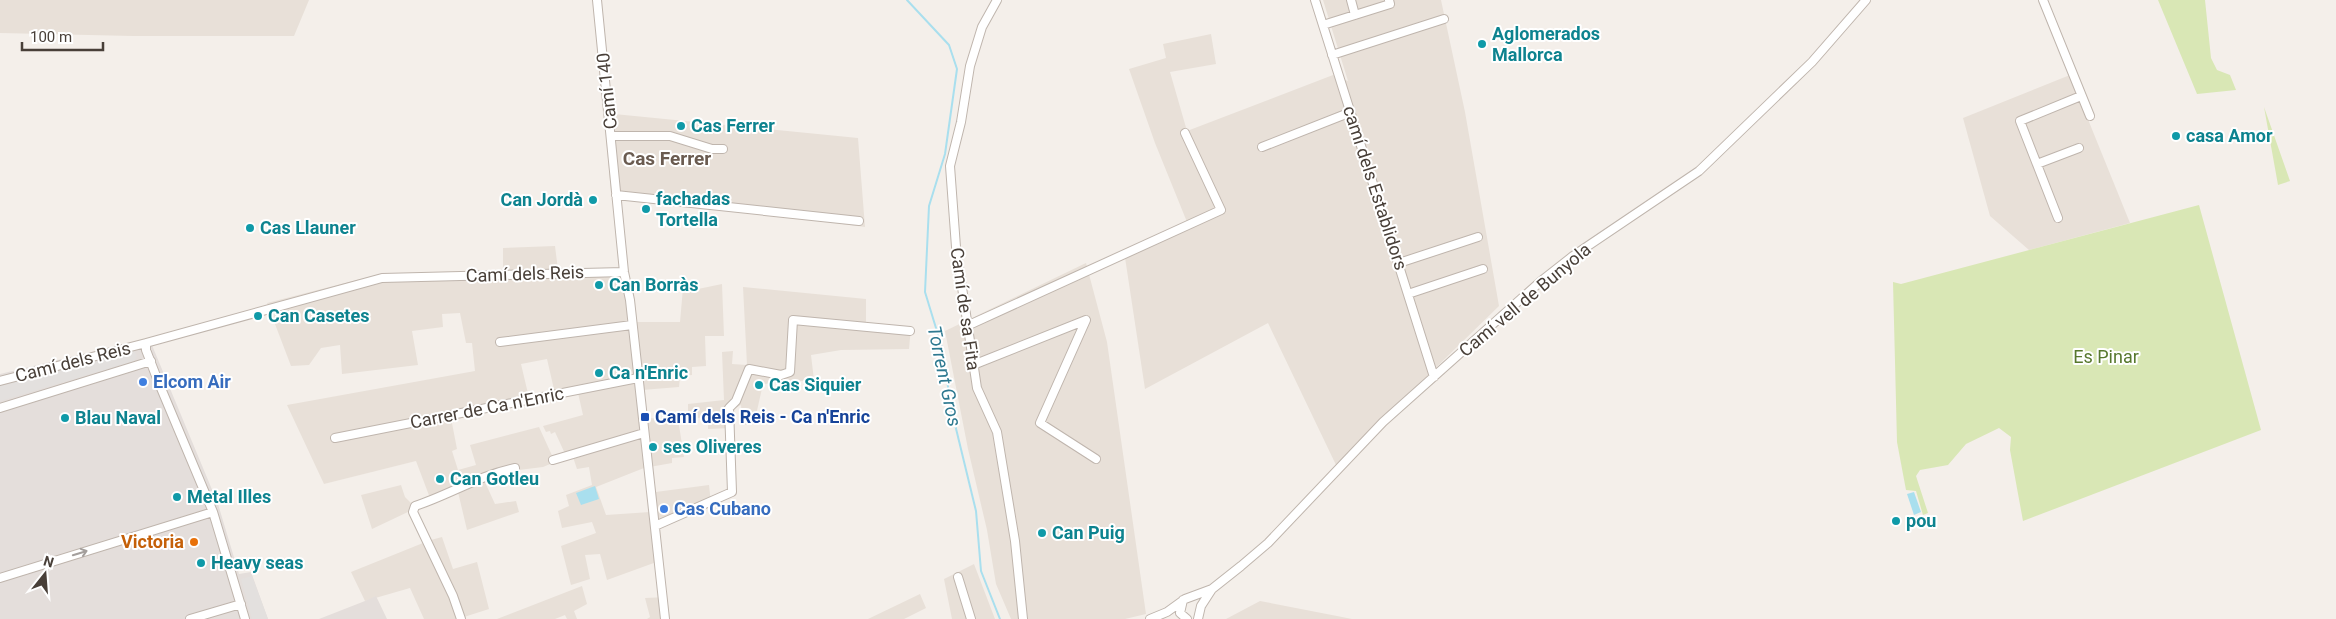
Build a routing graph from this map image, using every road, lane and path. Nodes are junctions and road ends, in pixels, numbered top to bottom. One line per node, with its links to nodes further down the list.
1 (596, 0): 16 (street, Camí 140)
2 (997, 0): 30 (street, Camí de sa Fita)
3 (1315, 0): 10 (street, camí dels Establidors)
4 (1351, 0): 8 (street)
5 (1389, 0): 8 (street)
6 (1866, 0): 36 (street, Camí vell de Bunyola)
7 (2043, 0): 12 (street)
8 (1355, 14): 10 (street)
9 (1444, 19): 11 (street)
10 (1323, 25): 11 (street, camí dels Establidors)
11 (1332, 55): 13 (street, camí dels Establidors)
12 (2082, 96): 14 (street); 20 (street)
13 (1351, 112): 17 (street); 25 (street, camí dels Establidors)
14 (2090, 116)
15 (1185, 133): 30 (street)
16 (612, 136): 19 (street); 21 (street, Camí 140)
17 (1262, 147)
18 (2079, 148): 20 (street)
19 (723, 149)
20 (2037, 164): 22 (street)
21 (616, 195): 23 (street); 27 (street, Camí 140)
22 (2058, 218)
23 (859, 221)
24 (1478, 237): 25 (street)
25 (1399, 263): 28 (street, camí dels Establidors)
26 (1483, 269): 28 (street)
27 (624, 272): 29 (street); 33 (street, Camí dels Reis)
28 (1408, 294): 36 (street, camí dels Establidors)
29 (632, 325): 32 (street); 37 (street)
30 (969, 325): 35 (street, Camí de sa Fita)
31 (910, 330): 46 (street)
32 (500, 342)
33 (146, 344): 34 (street, Camí dels Reis); 38 (street, Camí dels Reis)
34 (151, 361): 39 (street); 45 (street, Camí dels Reis)
35 (973, 365): 42 (street); 61 (street, Camí de sa Fita)
36 (1434, 377): 49 (street, Camí vell de Bunyola)
37 (638, 378): 40 (street); 41 (street, Carrer de Ca n'Enric)
38 (0, 381)
39 (0, 408)
40 (644, 433): 43 (street); 46 (street)
41 (335, 438)
42 (1096, 459)
43 (553, 460)
44 (515, 468): 58 (street)
45 (213, 512): 48 (street, one-way to 45); 51 (street, Camí dels Reis)
46 (654, 526): 59 (street)
47 (958, 577): 60 (street)
48 (0, 578)
49 (1212, 588): 50 (street, Camí vell de Bunyola); 52 (street, Camí vell de Bunyola)
50 (1186, 599): 52 (street); 53 (street, Camí vell de Bunyola); 54 (street)
51 (241, 604): 56 (street); 57 (street, Camí dels Reis)
52 (1201, 606): 55 (street, Camí vell de Bunyola)
53 (1167, 612): 54 (street); 62 (street, Camí vell de Bunyola)
54 (1184, 616)
55 (1196, 618)
56 (190, 619)
57 (246, 619)
58 (461, 619)
59 (665, 619)
60 (971, 619)
61 (1023, 619)
62 (1150, 619)

